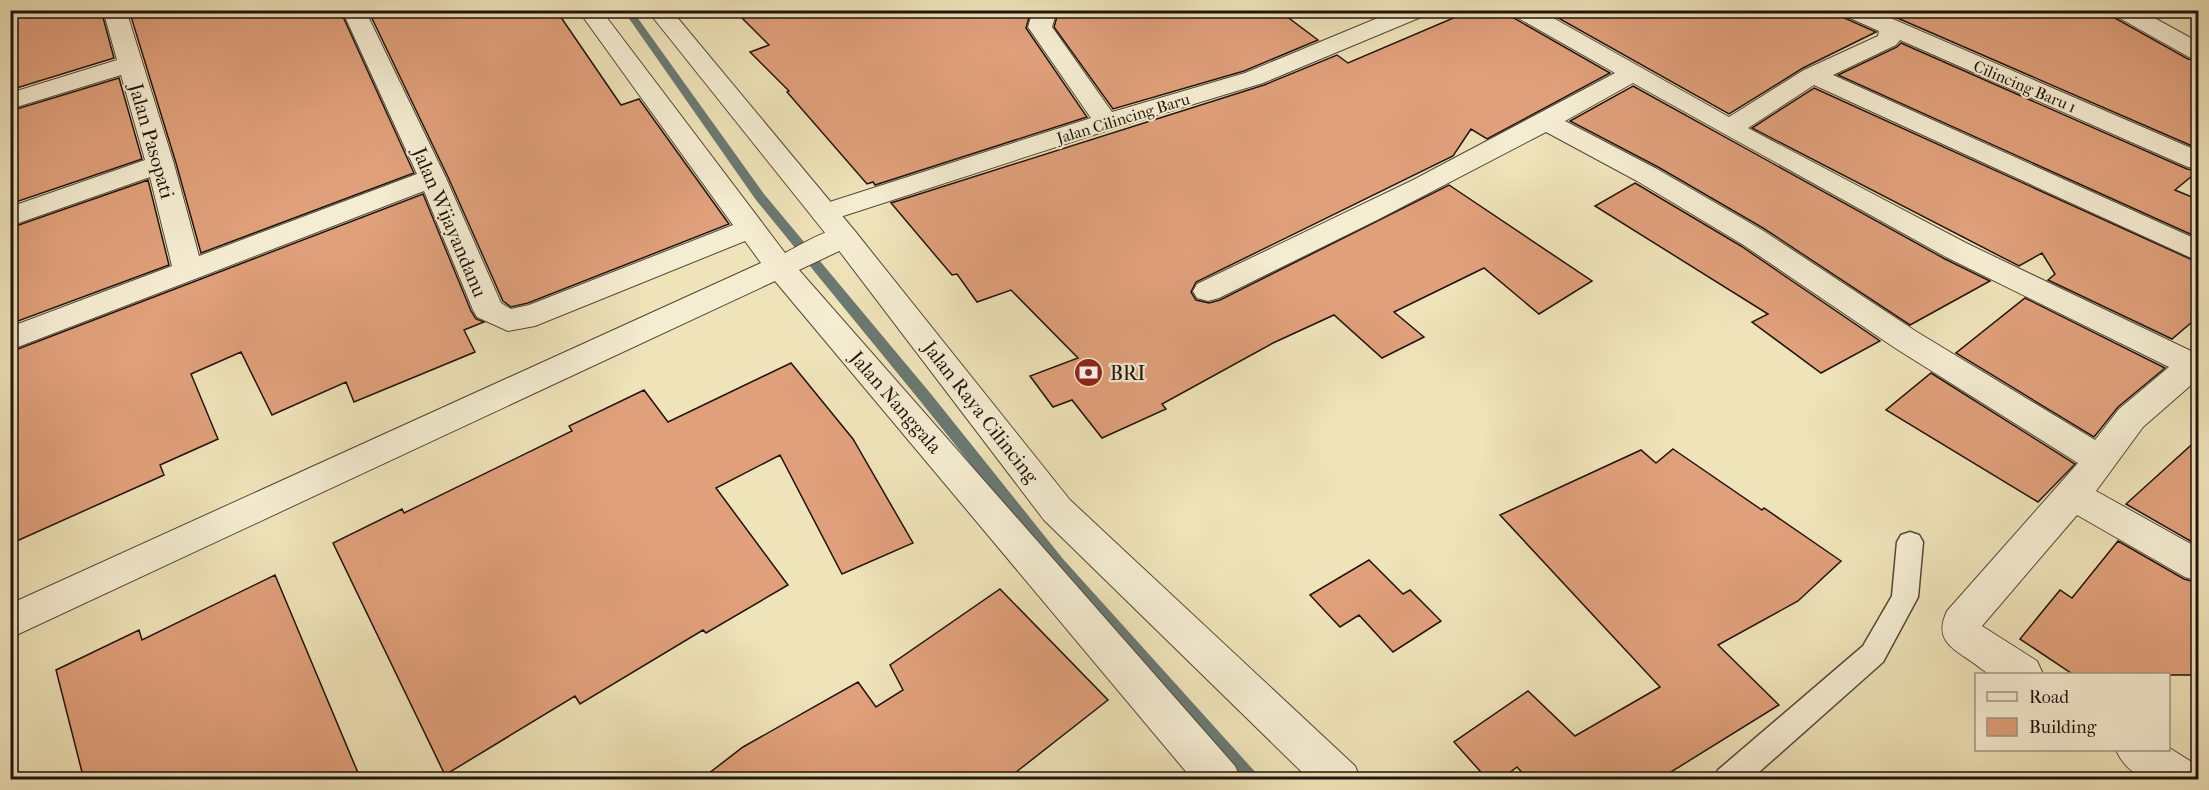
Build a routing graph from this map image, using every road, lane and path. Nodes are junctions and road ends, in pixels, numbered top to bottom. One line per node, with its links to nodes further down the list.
1 (114, 10): 12 (street, Jalan Pasopati)
2 (352, 10): 21 (street, Jalan Wijayandanu)
3 (590, 10): 23 (street, Jalan Nanggala)
4 (658, 10): 24 (street, Jalan Raya Cilincing)
5 (1045, 10): 16 (street)
6 (1418, 10): 16 (street, Jalan Cilincing Baru)
7 (1521, 10): 13 (street)
8 (1851, 10): 10 (street, Cilincing Baru 1)
9 (2122, 10): 11 (street)
10 (1892, 29): 14 (street); 19 (street, Cilincing Baru 1)
11 (2199, 52)
12 (129, 64): 15 (street); 20 (street, Jalan Pasopati)
13 (1633, 73): 17 (street); 18 (street)
14 (1813, 75): 18 (street); 25 (street)
15 (10, 101)
16 (1106, 122): 24 (street, Jalan Cilincing Baru)
17 (1547, 122): 27 (street); 30 (street)
18 (1730, 128): 29 (street)
19 (2199, 160)
20 (160, 164): 22 (street); 26 (street, Jalan Pasopati)
21 (432, 178): 23 (street, Jalan Wijayandanu); 26 (street)
22 (10, 217)
23 (749, 229): 24 (street, Jalan Nanggala)
24 (813, 244): 34 (street, Jalan Cilincing Baru); 37 (street, Jalan Nanggala); 38 (street, Jalan Raya Cilincing)
25 (2199, 251)
26 (188, 271): 28 (street)
27 (1208, 291)
28 (10, 339)
29 (2197, 364): 30 (street)
30 (2100, 460): 31 (street)
31 (2073, 495): 33 (street); 35 (street)
32 (1910, 542): 39 (lane)
33 (2199, 566)
34 (10, 622)
35 (2021, 673)
36 (2139, 751): 40 (street)
37 (1220, 780)
38 (1340, 780)
39 (1728, 780)
40 (2183, 780)

